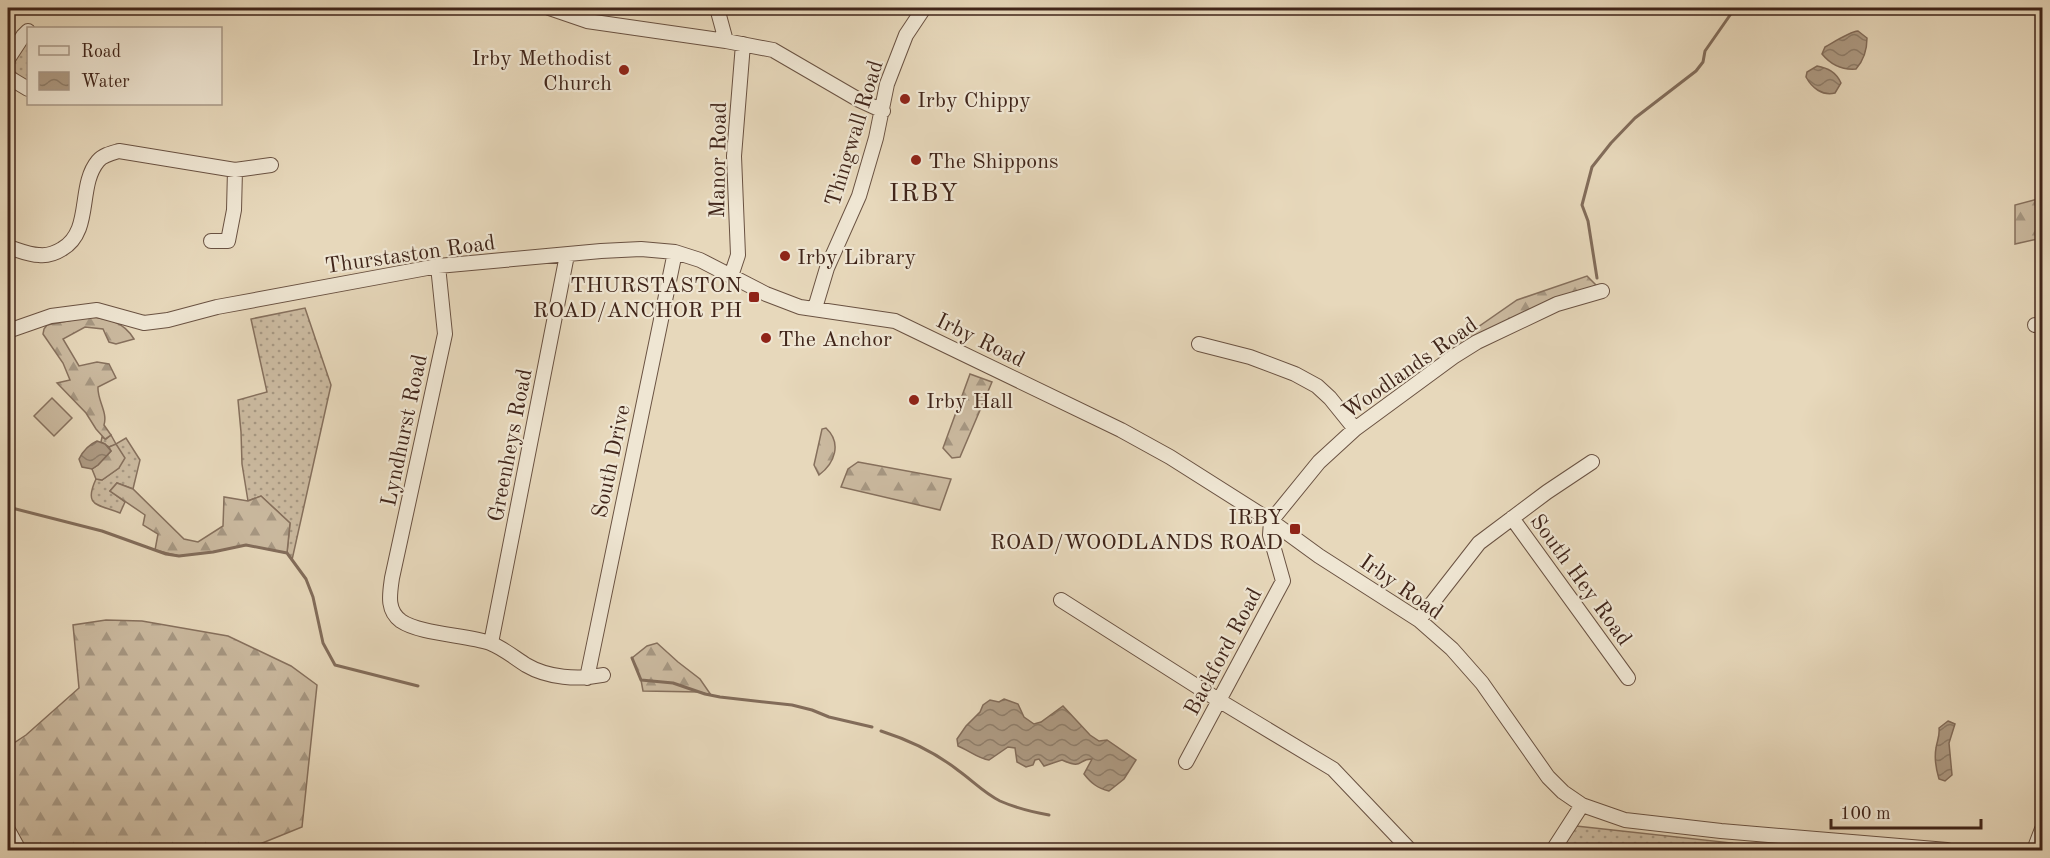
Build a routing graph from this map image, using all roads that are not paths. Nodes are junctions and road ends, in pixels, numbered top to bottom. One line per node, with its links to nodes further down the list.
1 (549, 8): 5 (street)
2 (717, 8): 5 (street)
3 (924, 8): 10 (street, Thingwall Road)
4 (27, 32): 7 (street)
5 (726, 41): 6 (street)
6 (743, 44): 10 (street); 18 (street, Manor Road)
7 (8, 59)
8 (8, 77): 9 (street)
9 (27, 88)
10 (883, 111): 20 (street, Thingwall Road)
11 (272, 165): 12 (street)
12 (235, 170): 13 (street); 14 (street)
13 (211, 241)
14 (8, 247)
15 (675, 252): 16 (street, Thurstaston Road); 18 (street, Thurstaston Road); 33 (street, South Drive)
16 (567, 255): 17 (street, Thurstaston Road); 29 (street, Greenheys Road)
17 (438, 266): 21 (street, Thurstaston Road); 29 (street, Lyndhurst Road)
18 (730, 276): 20 (street, Thurstaston Road)
19 (1602, 291): 23 (street, Woodlands Road)
20 (816, 308): 26 (street, Irby Road)
21 (8, 332)
22 (1199, 344): 23 (street)
23 (1355, 429): 26 (street, Woodlands Road)
24 (1592, 462): 25 (street)
25 (1512, 518): 28 (street); 31 (street, South Hey Road)
26 (1271, 521): 28 (street, Irby Road); 35 (street, Backford Road)
27 (1061, 600): 35 (street)
28 (1419, 620): 37 (street, Irby Road)
29 (491, 644): 33 (street)
30 (1631, 657): 31 (street, South Hey Road)
31 (1619, 665): 34 (street, South Hey Road)
32 (603, 675): 33 (street)
33 (587, 678)
34 (1628, 678)
35 (1220, 701): 36 (street, Backford Road); 41 (street)
36 (1186, 762)
37 (1582, 805): 42 (street); 43 (street, Irby Road)
38 (2043, 829): 44 (street)
39 (8, 831): 40 (street)
40 (20, 850)
41 (1410, 850)
42 (1553, 850)
43 (1947, 850)
44 (2034, 850)

